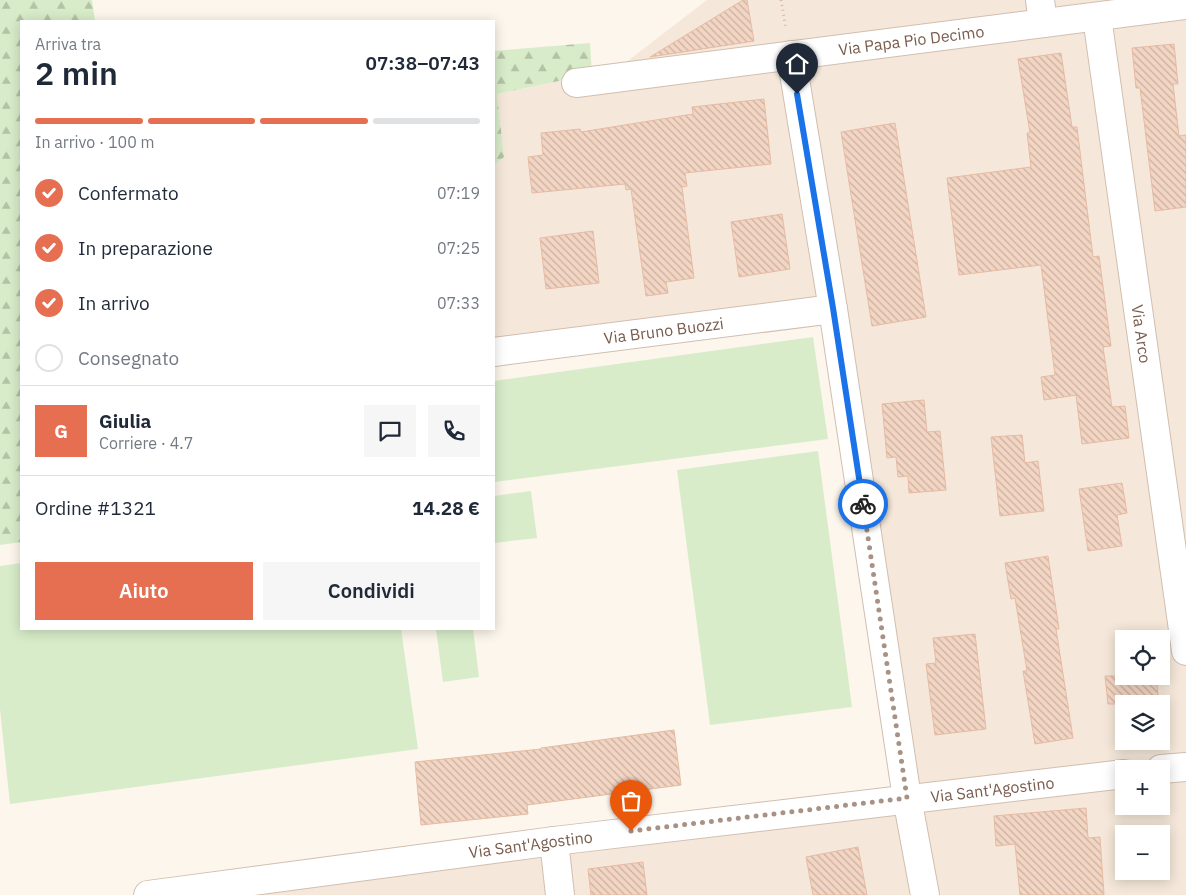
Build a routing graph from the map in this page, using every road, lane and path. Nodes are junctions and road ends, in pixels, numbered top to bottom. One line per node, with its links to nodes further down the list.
1 (1186, 5): 3 (street, Via Papa Pio Decimo)
2 (1042, 12): 3 (street, Via Papa Pio Decimo); 4 (street, Via Papa Pio Decimo)
3 (1096, 17): 8 (street, Via Arco)
4 (791, 55): 5 (street, Via Papa Pio Decimo); 6 (street)
5 (576, 83)
6 (833, 308): 7 (street, Via Bruno Buozzi); 12 (street)
7 (495, 352)
8 (1186, 650)
9 (1186, 767): 10 (street)
10 (1170, 769)
11 (1115, 775): 12 (street, Via Sant'Agostino)
12 (907, 798): 13 (street, Via Sant'Agostino); 16 (street)
13 (554, 841): 14 (street, Via Sant'Agostino); 15 (street)
14 (148, 895)
15 (560, 895)
16 (925, 895)

